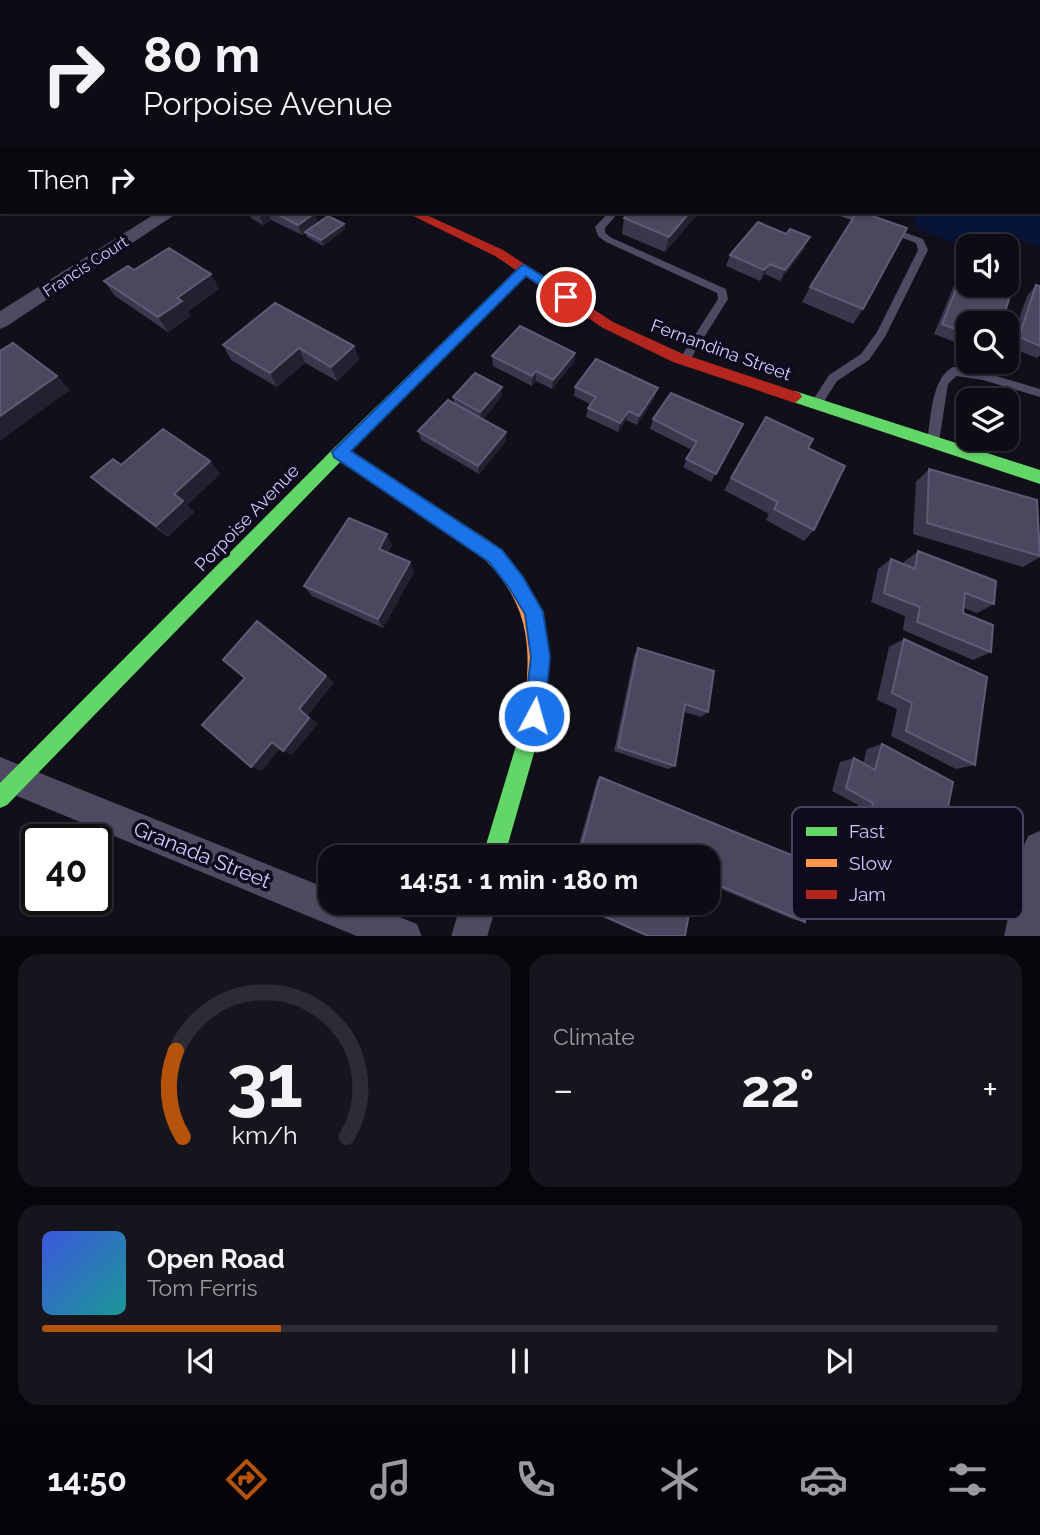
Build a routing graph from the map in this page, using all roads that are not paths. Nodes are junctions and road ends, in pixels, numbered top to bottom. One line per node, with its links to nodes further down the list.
1 (167, 214): 6 (street, Francis Court)
2 (415, 214): 5 (street, Fernandina Street)
3 (612, 214): 7 (lane)
4 (843, 214): 9 (lane)
5 (525, 269): 7 (street, Fernandina Street); 11 (street, Porpoise Avenue)
6 (0, 321)
7 (684, 360): 9 (street, Fernandina Street)
8 (1040, 393): 10 (lane)
9 (817, 403): 10 (street, Fernandina Street)
10 (933, 442): 12 (street, Fernandina Street)
11 (340, 452): 13 (street, Porpoise Avenue); 14 (street)
12 (1040, 477)
13 (6, 784): 17 (street, Granada Street)
14 (497, 845)
15 (1040, 848): 19 (street)
16 (476, 915): 18 (street)
17 (404, 936)
18 (470, 936)
19 (1022, 936)

